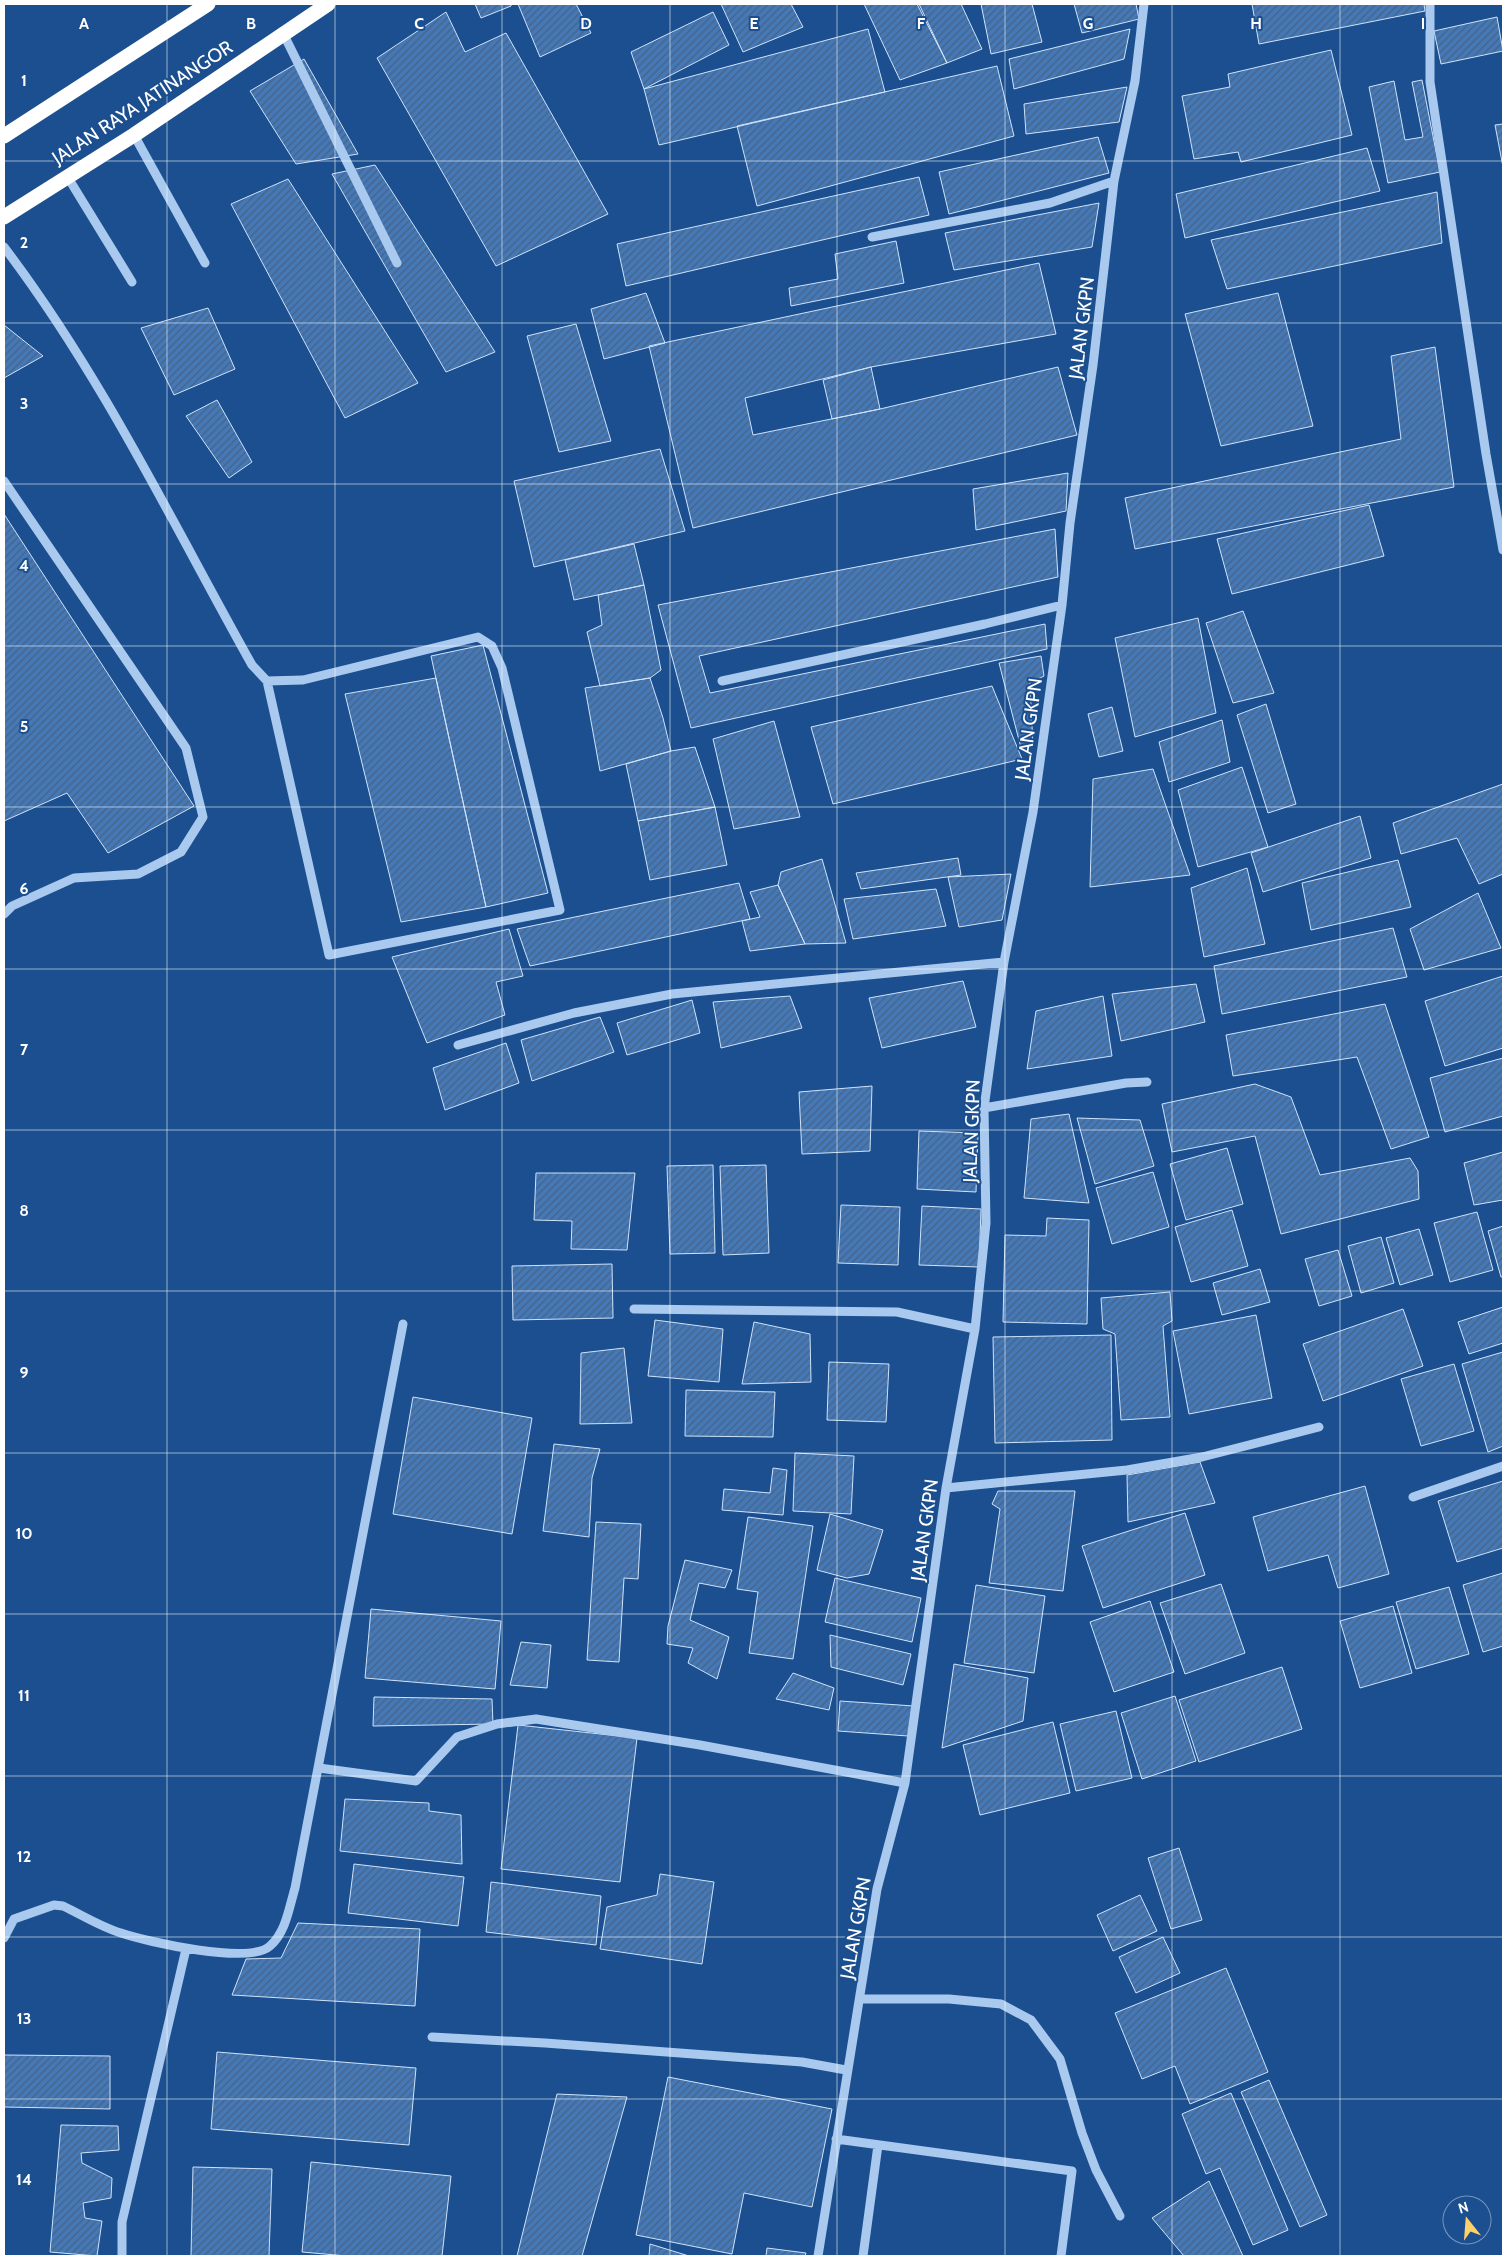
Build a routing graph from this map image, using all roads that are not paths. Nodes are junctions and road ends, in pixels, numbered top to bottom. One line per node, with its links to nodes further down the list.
1 (208, 4): 7 (highway)
2 (328, 4): 5 (highway, JALAN RAYA JATINANGOR)
3 (1144, 4): 9 (street, JALAN GKPN)
4 (1430, 4): 17 (street)
5 (283, 33): 6 (highway, JALAN RAYA JATINANGOR); 14 (street)
6 (134, 135): 8 (highway, JALAN RAYA JATINANGOR); 13 (street)
7 (4, 136)
8 (67, 176): 10 (highway, JALAN RAYA JATINANGOR); 15 (street)
9 (1114, 181): 11 (street); 18 (street, JALAN GKPN)
10 (4, 218)
11 (872, 237)
12 (4, 247): 19 (street)
13 (205, 263)
14 (397, 263)
15 (132, 282)
16 (4, 481): 21 (street)
17 (1503, 550)
18 (1062, 605): 20 (street); 22 (street, JALAN GKPN)
19 (267, 681): 19 (street)
20 (722, 681)
21 (4, 914)
22 (1004, 962): 23 (street); 25 (street, JALAN GKPN)
23 (458, 1045)
24 (1147, 1082): 25 (street)
25 (984, 1108): 28 (street, JALAN GKPN)
26 (634, 1309): 28 (street)
27 (403, 1324): 33 (street)
28 (975, 1329): 31 (street, JALAN GKPN)
29 (1319, 1427): 31 (street)
30 (1503, 1466): 32 (street)
31 (946, 1488): 34 (street, JALAN GKPN)
32 (1413, 1497)
33 (319, 1768): 34 (street); 36 (street)
34 (905, 1783): 37 (street, JALAN GKPN)
35 (4, 1938): 36 (street)
36 (186, 1949): 43 (street)
37 (860, 1999): 39 (street, JALAN GKPN); 42 (street)
38 (432, 2037): 39 (street)
39 (846, 2070): 40 (street, JALAN GKPN)
40 (836, 2139): 41 (street); 44 (street, JALAN GKPN)
41 (878, 2145): 45 (street); 46 (street)
42 (1120, 2216)
43 (122, 2256)
44 (818, 2256)
45 (863, 2256)
46 (1061, 2256)

